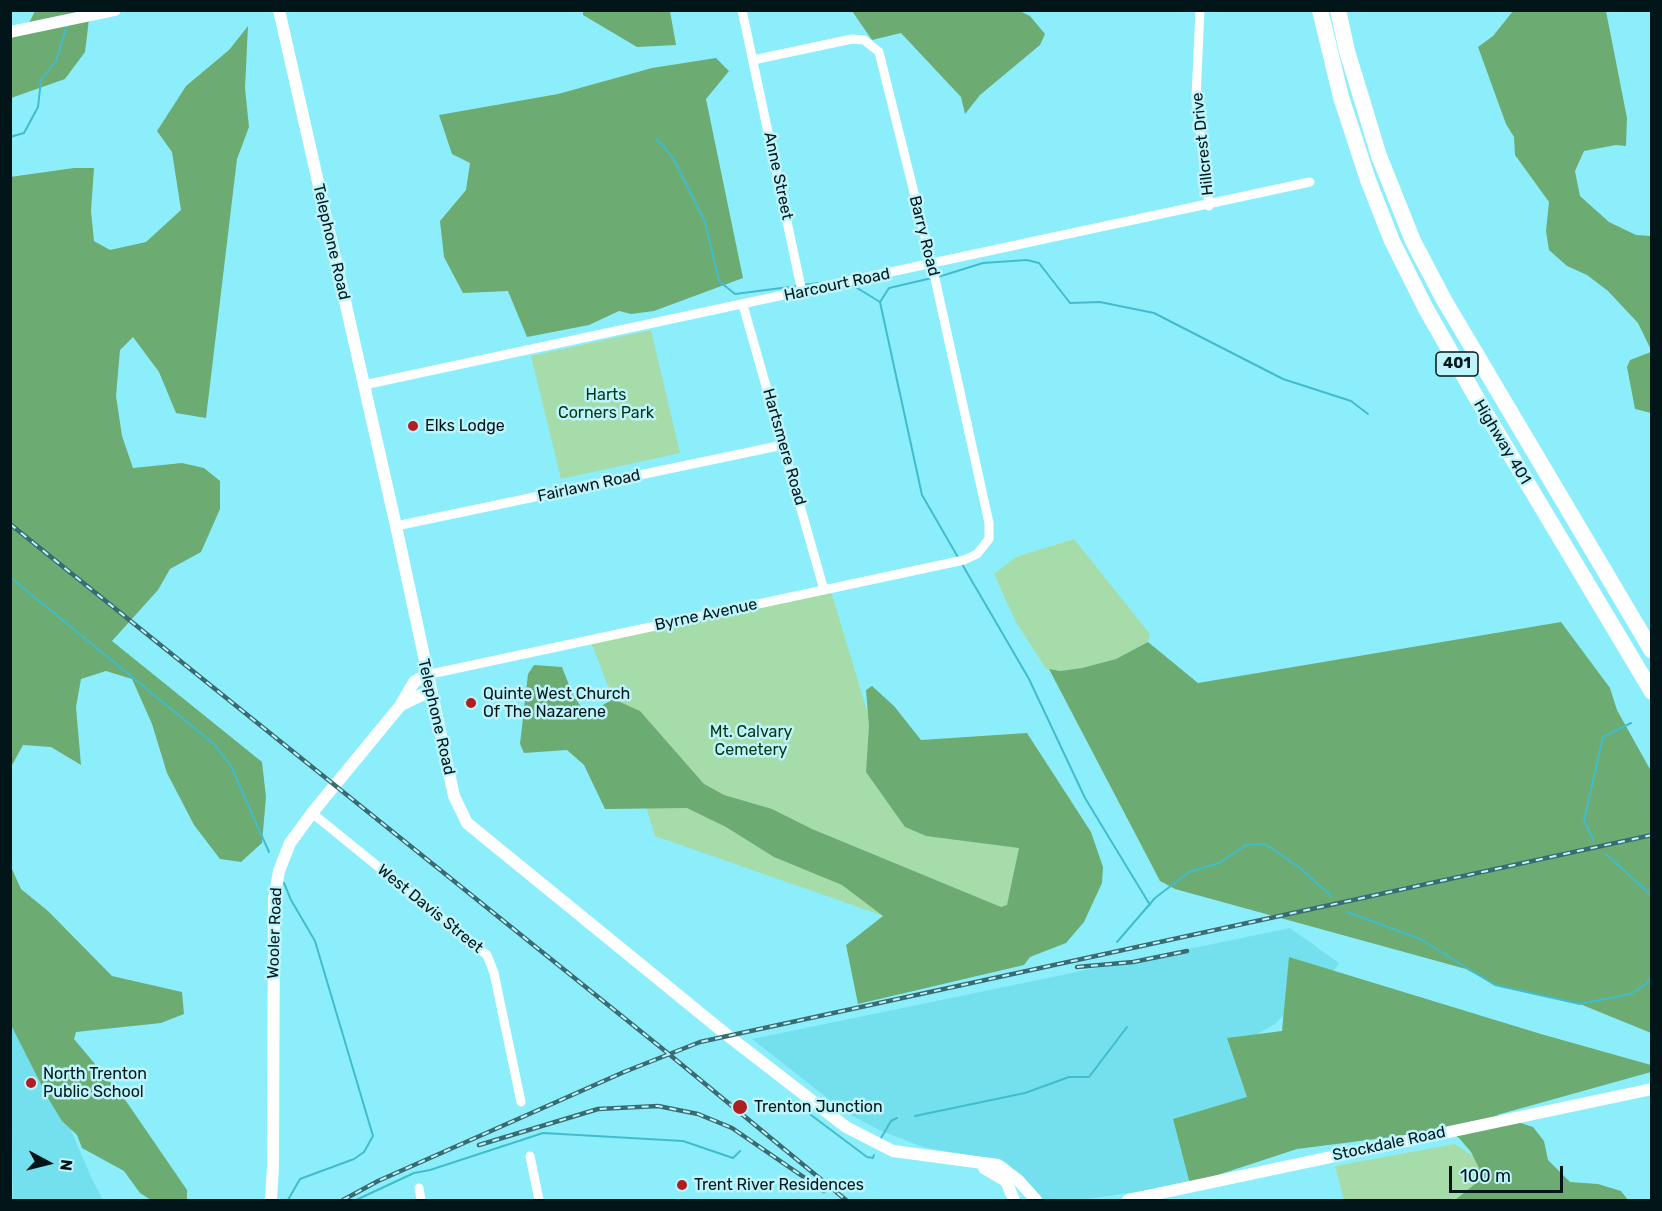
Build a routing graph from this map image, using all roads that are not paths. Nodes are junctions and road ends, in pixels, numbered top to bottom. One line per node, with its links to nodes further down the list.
1 (115, 10): 7 (street)
2 (279, 10): 14 (street, Telephone Road)
3 (742, 10): 8 (street, Anne Street)
4 (1200, 10): 10 (street, Hillcrest Drive)
5 (1320, 10): 22 (highway, Highway 401 / 401)
6 (1338, 10): 19 (highway, Highway 401 / 401)
7 (10, 32)
8 (753, 60): 11 (street, Barry Road); 12 (street, Anne Street)
9 (1310, 183): 10 (street, Harcourt Road)
10 (1209, 206): 11 (street, Harcourt Road)
11 (932, 265): 12 (street, Harcourt Road); 17 (street, Barry Road)
12 (802, 292): 13 (street, Harcourt Road)
13 (743, 304): 14 (street, Harcourt Road); 15 (street, Hartsmere Road)
14 (364, 385): 16 (street, Telephone Road)
15 (783, 445): 16 (street, Fairlawn Road); 18 (street, Hartsmere Road)
16 (396, 526): 20 (street, Telephone Road)
17 (984, 549): 18 (street, Byrne Avenue)
18 (824, 590): 20 (street, Byrne Avenue)
19 (1652, 651)
20 (426, 675): 21 (street, Telephone Road); 23 (street, Wooler Road)
21 (430, 691): 23 (street, Wooler Road); 28 (street, Telephone Road)
22 (1652, 692)
23 (400, 706): 24 (street, Wooler Road)
24 (312, 813): 26 (street, West Davis Street); 30 (street, Wooler Road)
25 (1652, 1089): 35 (street, Stockdale Road)
26 (521, 1102)
27 (530, 1156): 32 (street)
28 (966, 1160): 33 (street, Telephone Road); 34 (street, Telephone Road)
29 (419, 1188): 31 (street)
30 (270, 1200)
31 (421, 1200)
32 (539, 1200)
33 (1014, 1200)
34 (1036, 1200)
35 (1128, 1200)

